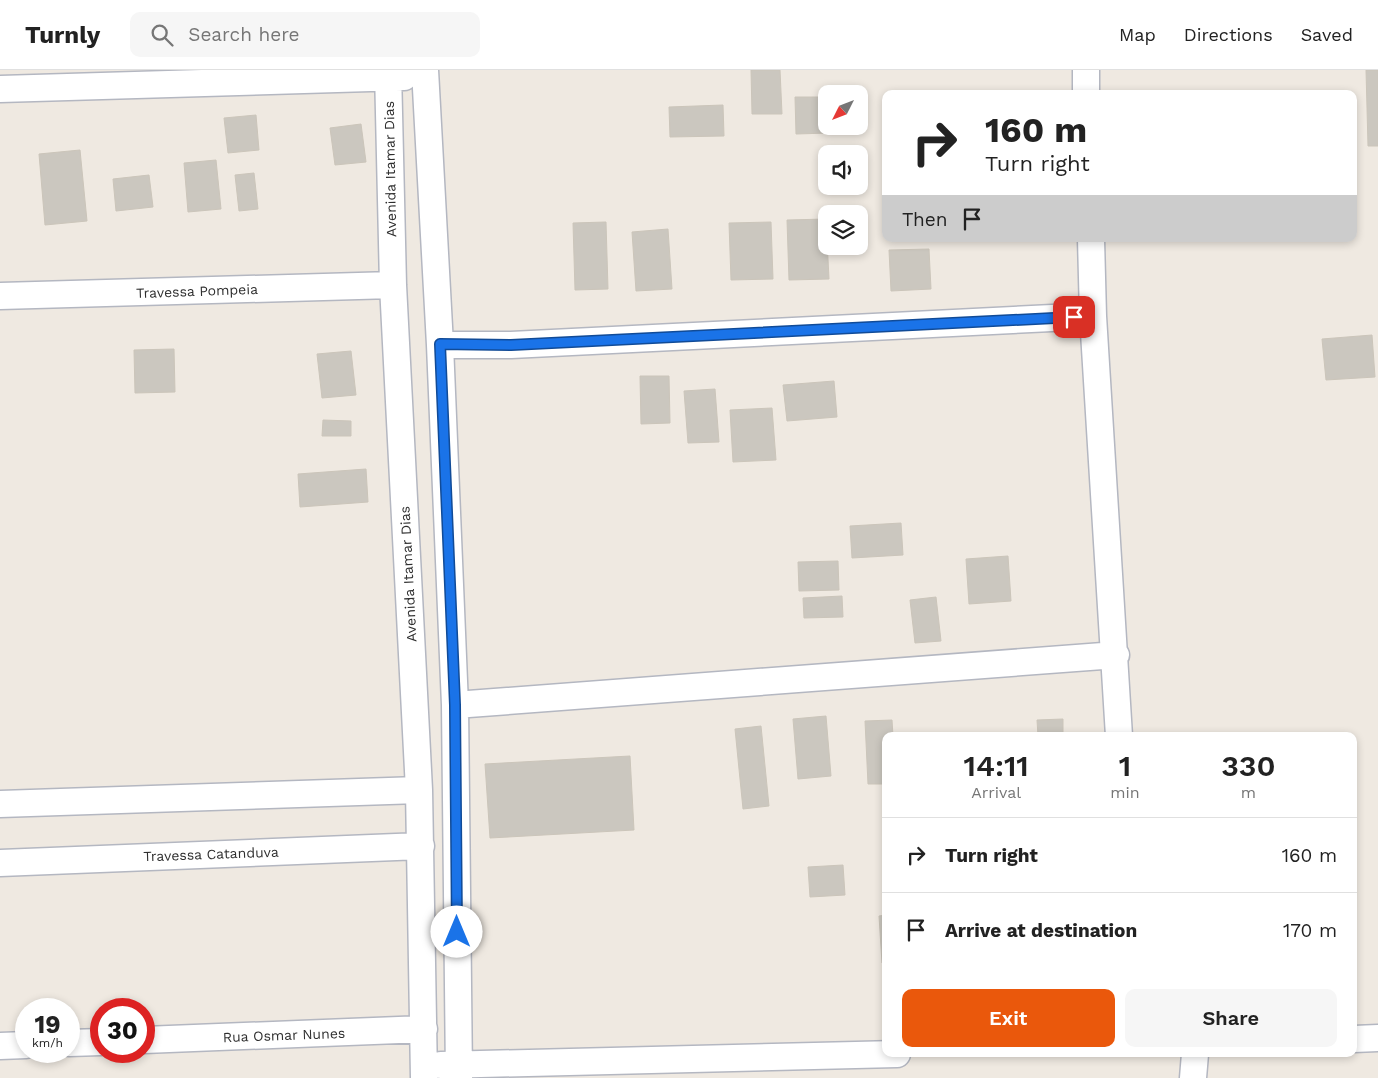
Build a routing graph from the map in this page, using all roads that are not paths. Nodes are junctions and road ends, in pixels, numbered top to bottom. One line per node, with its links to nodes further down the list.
1 (1086, 70): 5 (street)
2 (425, 73): 3 (street); 10 (street)
3 (388, 74): 4 (street); 7 (street, Avenida Itamar Dias)
4 (0, 88)
5 (1086, 90)
6 (1091, 242): 9 (street)
7 (393, 285): 8 (street, Travessa Pompeia); 14 (street, Avenida Itamar Dias)
8 (0, 296)
9 (1093, 316): 10 (street); 11 (street)
10 (440, 344): 12 (street)
11 (1116, 655): 12 (street); 13 (street)
12 (455, 705): 26 (street)
13 (1120, 732)
14 (419, 790): 15 (street); 16 (street, Avenida Itamar Dias)
15 (0, 804)
16 (421, 846): 17 (street, Travessa Catanduva); 18 (street, Avenida Itamar Dias)
17 (0, 863)
18 (424, 1029): 21 (street, Rua Osmar Nunes); 27 (street, Avenida Itamar Dias)
19 (1378, 1038): 20 (street)
20 (1357, 1039)
21 (155, 1040)
22 (15, 1045): 23 (street)
23 (0, 1046)
24 (882, 1055): 26 (street)
25 (1195, 1057): 28 (street)
26 (459, 1071): 27 (street)
27 (423, 1072)
28 (1194, 1078)

